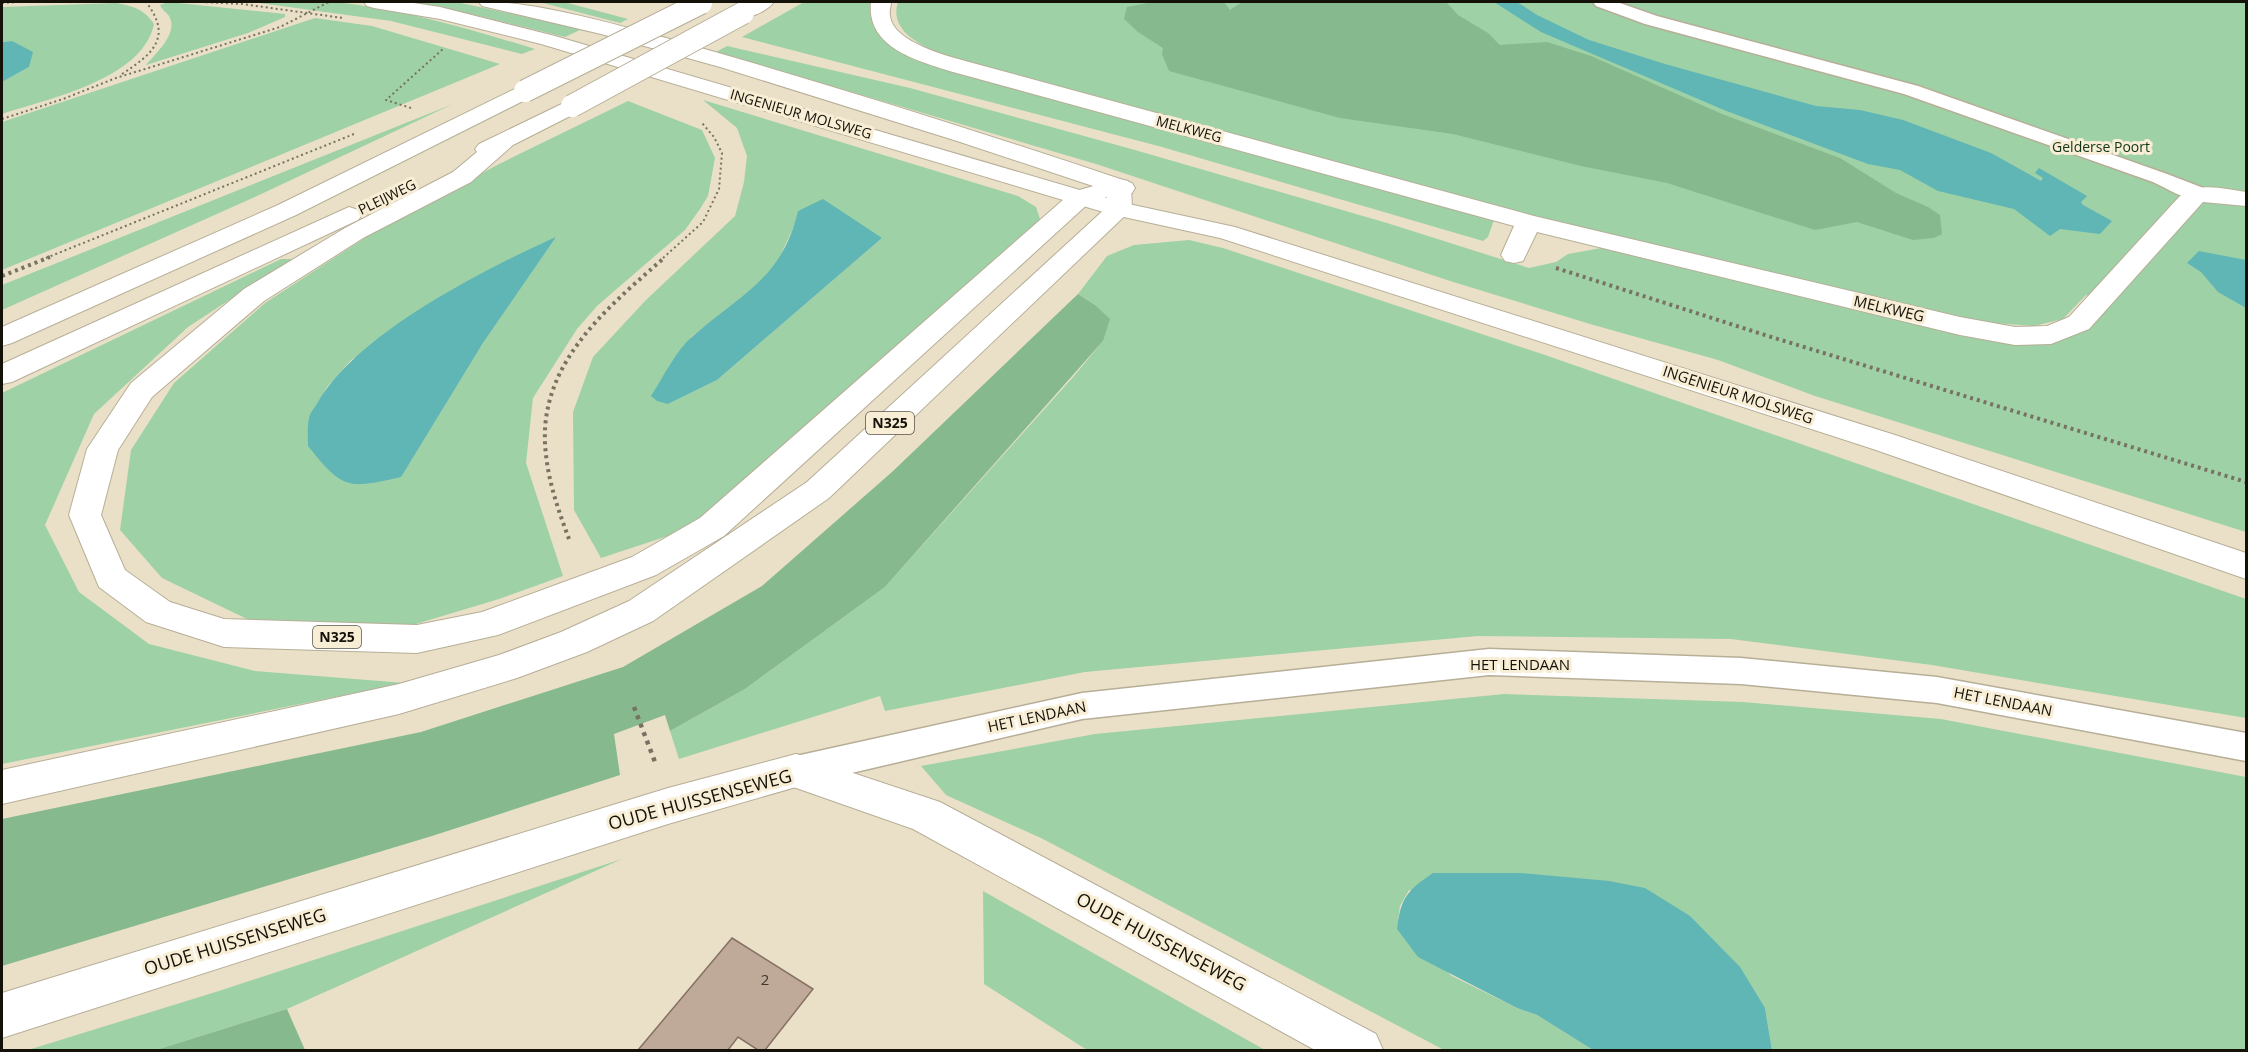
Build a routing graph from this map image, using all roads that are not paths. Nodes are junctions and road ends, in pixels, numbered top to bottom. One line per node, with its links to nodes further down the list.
1 (375, 2): 9 (main road, INGENIEUR MOLSWEG)
2 (489, 2): 10 (main road, INGENIEUR MOLSWEG)
3 (703, 2): 14 (main road, bridge)
4 (764, 2): 7 (main road, PLEIJWEG / N325, bridge)
5 (881, 2): 12 (main road, MELKWEG)
6 (1602, 2): 8 (lane)
7 (506, 140): 9 (main road, N325); 15 (main road, PLEIJWEG / N325)
8 (2198, 194): 11 (main road); 12 (main road, MELKWEG)
9 (1081, 197): 10 (main road, INGENIEUR MOLSWEG)
10 (1119, 198): 16 (main road, INGENIEUR MOLSWEG); 19 (main road, N325)
11 (2247, 199)
12 (1528, 222): 13 (main road)
13 (1514, 255)
14 (2, 336)
15 (2, 375)
16 (2247, 567)
17 (2247, 747): 18 (lane, HET LENDAAN)
18 (796, 771): 20 (main road, OUDE HUISSENSEWEG); 21 (main road, OUDE HUISSENSEWEG)
19 (2, 787)
20 (2, 1016)
21 (1360, 1050)

